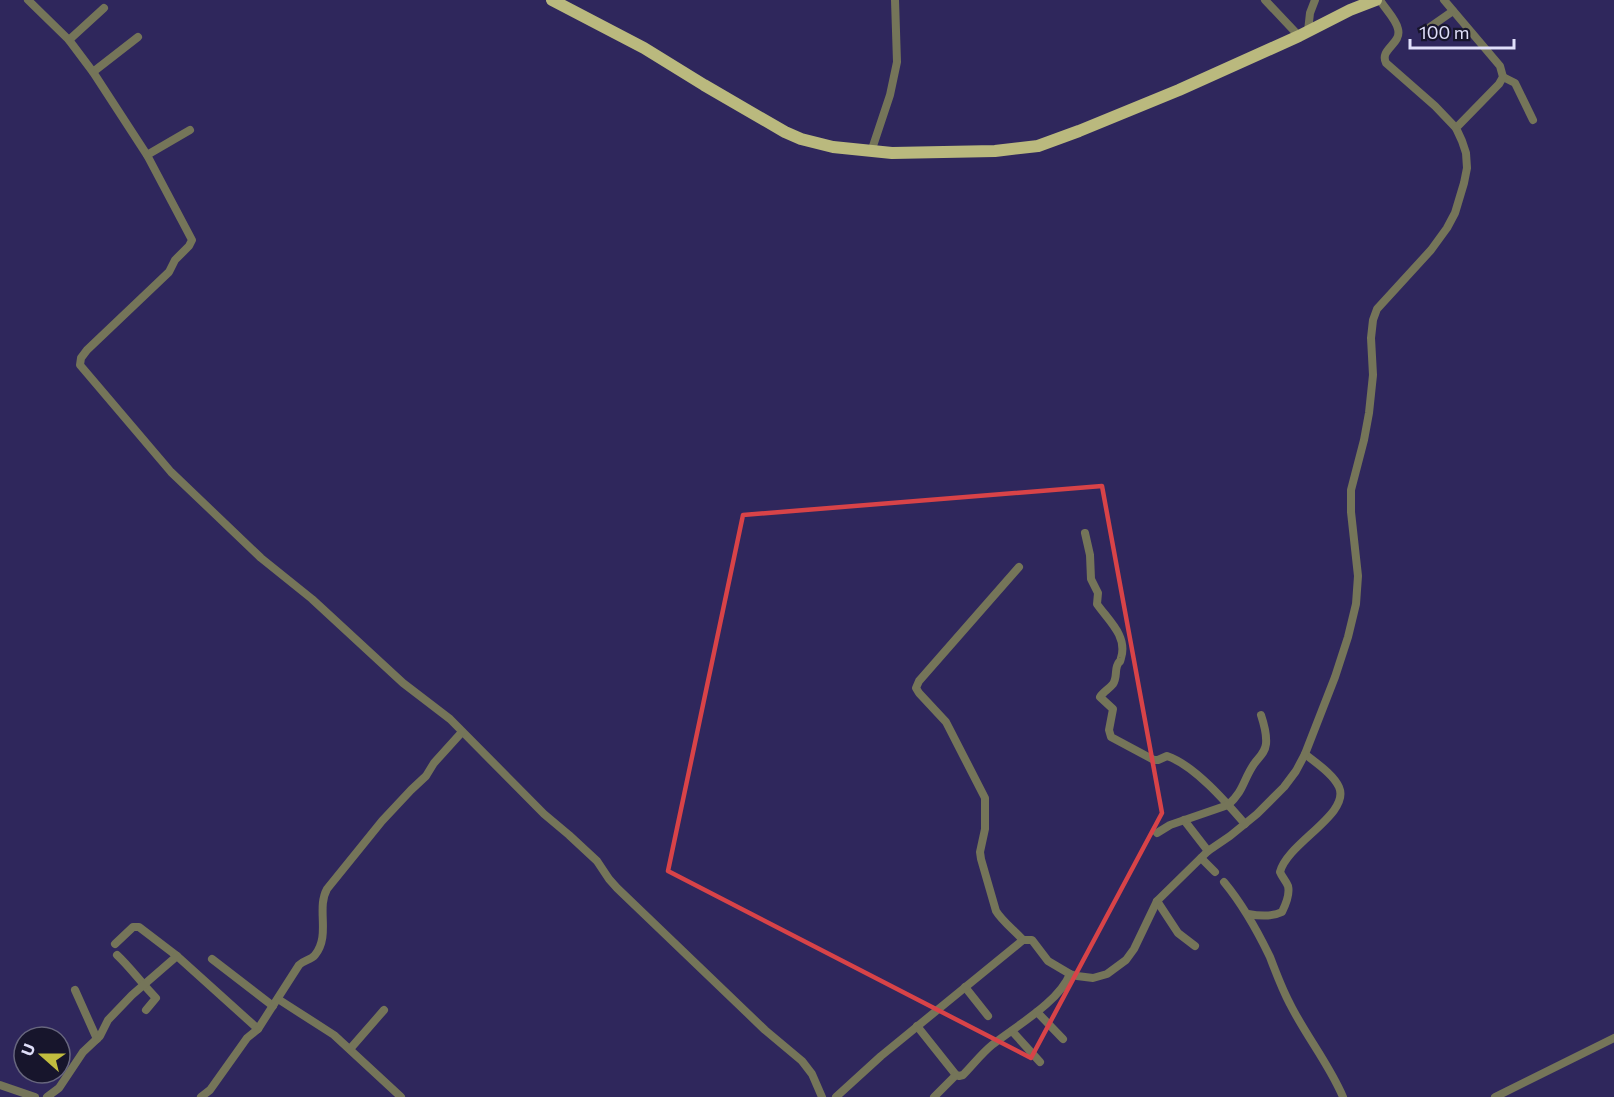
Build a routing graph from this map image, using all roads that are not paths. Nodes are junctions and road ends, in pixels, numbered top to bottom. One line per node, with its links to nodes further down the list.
1 (28, 0): 13 (street)
2 (552, 0): 19 (main road)
3 (895, 0): 19 (street)
4 (1265, 0): 11 (street)
5 (1315, 0): 11 (street)
6 (1378, 0): 11 (main road); 17 (street)
7 (1443, 0): 9 (street)
8 (104, 8): 13 (street)
9 (1453, 10): 10 (street); 15 (street)
10 (1430, 27)
11 (1304, 34): 19 (main road)
12 (138, 37): 14 (street)
13 (69, 40): 14 (street)
14 (93, 72): 20 (street)
15 (1503, 77): 16 (street); 17 (street)
16 (1533, 120)
17 (1456, 128): 25 (street)
18 (190, 130): 20 (street)
19 (871, 152)
20 (147, 155): 24 (street)
21 (1085, 533): 26 (street)
22 (1019, 567): 36 (street)
23 (1261, 715): 26 (street)
24 (462, 732): 46 (street); 66 (street)
25 (1305, 754): 28 (street); 35 (street)
26 (1228, 805): 27 (street); 28 (street)
27 (1184, 820): 29 (street); 30 (street)
28 (1245, 824): 30 (street)
29 (1157, 833)
30 (1208, 851): 31 (street)
31 (1201, 858): 32 (street); 34 (street)
32 (1215, 873)
33 (1224, 882): 35 (street)
34 (1157, 901): 38 (street); 42 (street)
35 (1248, 914): 69 (street)
36 (1023, 940): 42 (street); 44 (street)
37 (115, 944): 40 (street)
38 (1195, 946)
39 (117, 955): 43 (street)
40 (177, 956): 43 (street); 53 (street)
41 (212, 959): 47 (street)
42 (1070, 974): 50 (street)
43 (144, 985): 48 (street); 56 (street)
44 (965, 987): 51 (street); 52 (street)
45 (75, 990): 56 (street)
46 (278, 999): 47 (street); 58 (street)
47 (273, 1006): 53 (street)
48 (146, 1010)
49 (384, 1010): 58 (street)
50 (1036, 1012): 54 (street); 57 (street)
51 (988, 1016)
52 (917, 1026): 60 (street); 67 (street)
53 (258, 1029): 64 (street)
54 (1012, 1031): 59 (street); 60 (street)
55 (1614, 1038): 70 (street)
56 (97, 1039): 63 (street)
57 (1063, 1040)
58 (350, 1049): 65 (street)
59 (1040, 1062)
60 (956, 1075): 68 (street)
61 (0, 1085): 62 (street)
62 (35, 1097)
63 (47, 1097)
64 (201, 1097)
65 (401, 1097)
66 (822, 1097)
67 (836, 1097)
68 (934, 1097)
69 (1343, 1097)
70 (1495, 1097)

